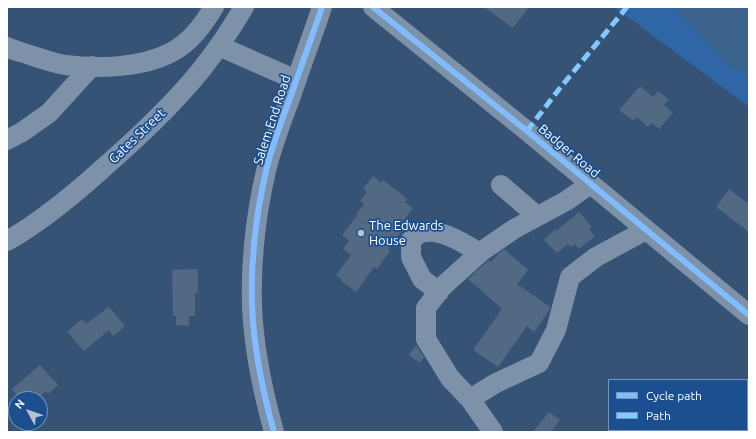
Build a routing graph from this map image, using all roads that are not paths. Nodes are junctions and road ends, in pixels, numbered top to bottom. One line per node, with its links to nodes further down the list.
1 (214, 7): 7 (street)
2 (244, 7): 5 (street, Gates Street)
3 (322, 7): 8 (street, Salem End Road)
4 (373, 7): 10 (street, Badger Road)
5 (219, 46): 8 (street); 14 (street, Gates Street)
6 (7, 47): 7 (street)
7 (92, 66): 9 (street)
8 (296, 80): 19 (street, Salem End Road)
9 (7, 140)
10 (590, 184): 12 (street); 13 (street, Badger Road)
11 (501, 185): 12 (street)
12 (537, 216): 15 (street)
13 (646, 230): 17 (street, Badger Road); 18 (street)
14 (7, 242)
15 (480, 253): 16 (street); 16 (street)
16 (439, 292): 18 (street)
17 (749, 315)
18 (470, 399): 20 (street)
19 (274, 432)
20 (492, 432)

